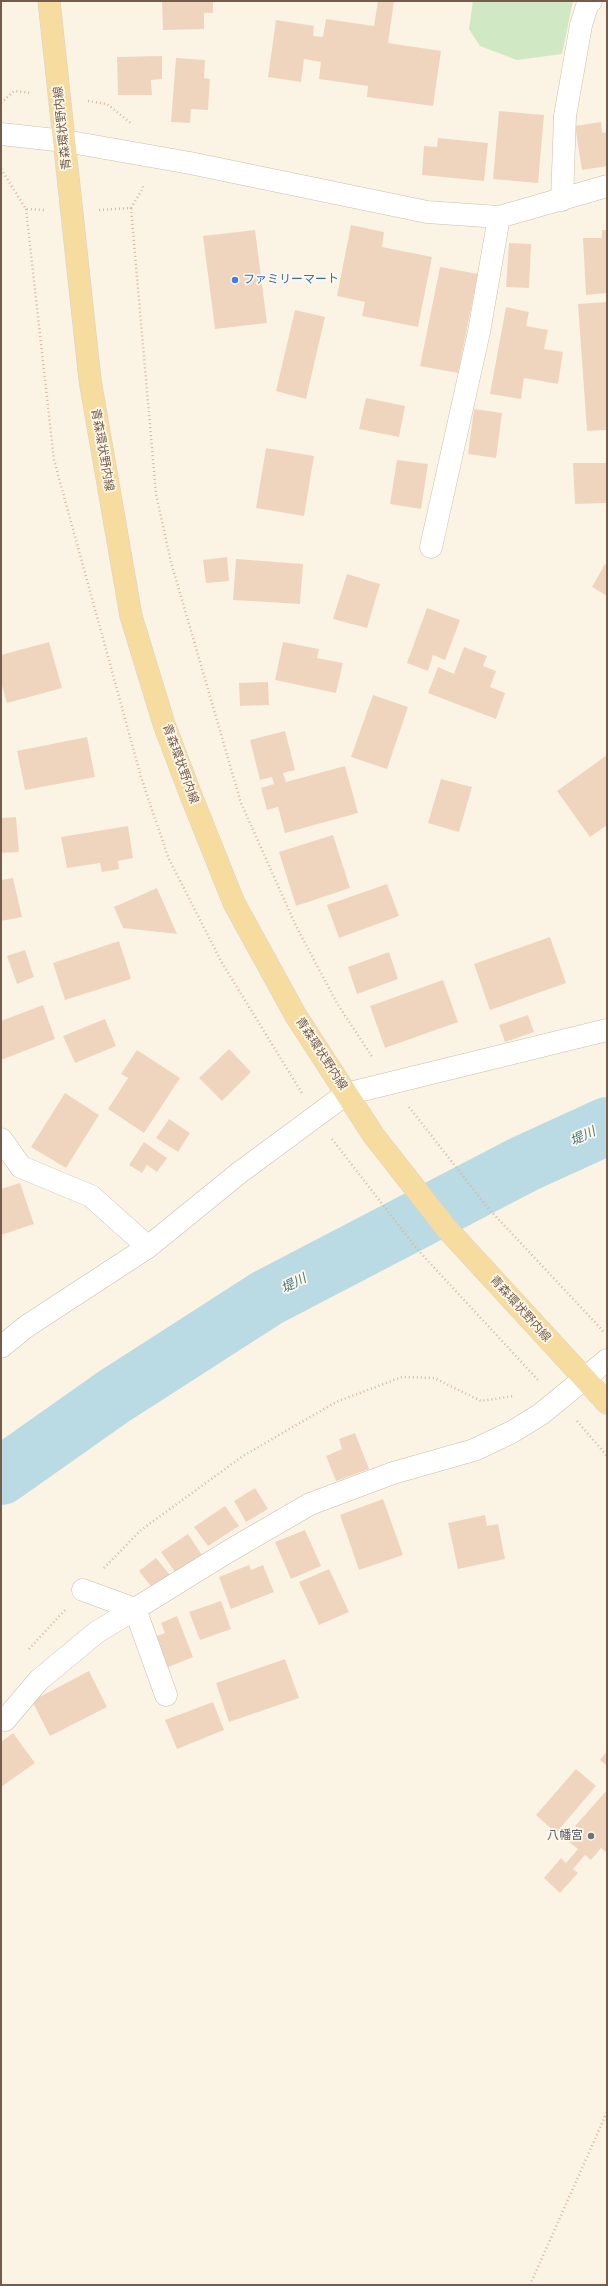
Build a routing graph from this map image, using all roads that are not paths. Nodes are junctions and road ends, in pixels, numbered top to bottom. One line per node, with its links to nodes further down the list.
1 (49, 1): 4 (main road, 青森環状野内線)
2 (591, 1): 6 (street)
3 (1, 134): 4 (street)
4 (64, 141): 7 (street); 10 (main road, 青森環状野内線)
5 (607, 186): 6 (street)
6 (562, 200): 7 (street)
7 (499, 217): 8 (street)
8 (430, 547)
9 (607, 1030): 10 (street)
10 (346, 1094): 12 (street); 15 (main road, 青森環状野内線)
11 (1, 1139): 12 (street)
12 (148, 1248): 13 (street)
13 (1, 1347)
14 (607, 1360): 15 (street)
15 (583, 1378): 16 (main road, 青森環状野内線); 18 (street)
16 (607, 1403)
17 (83, 1590): 18 (street)
18 (135, 1609): 19 (street); 20 (street)
19 (166, 1695)
20 (5, 1720)

